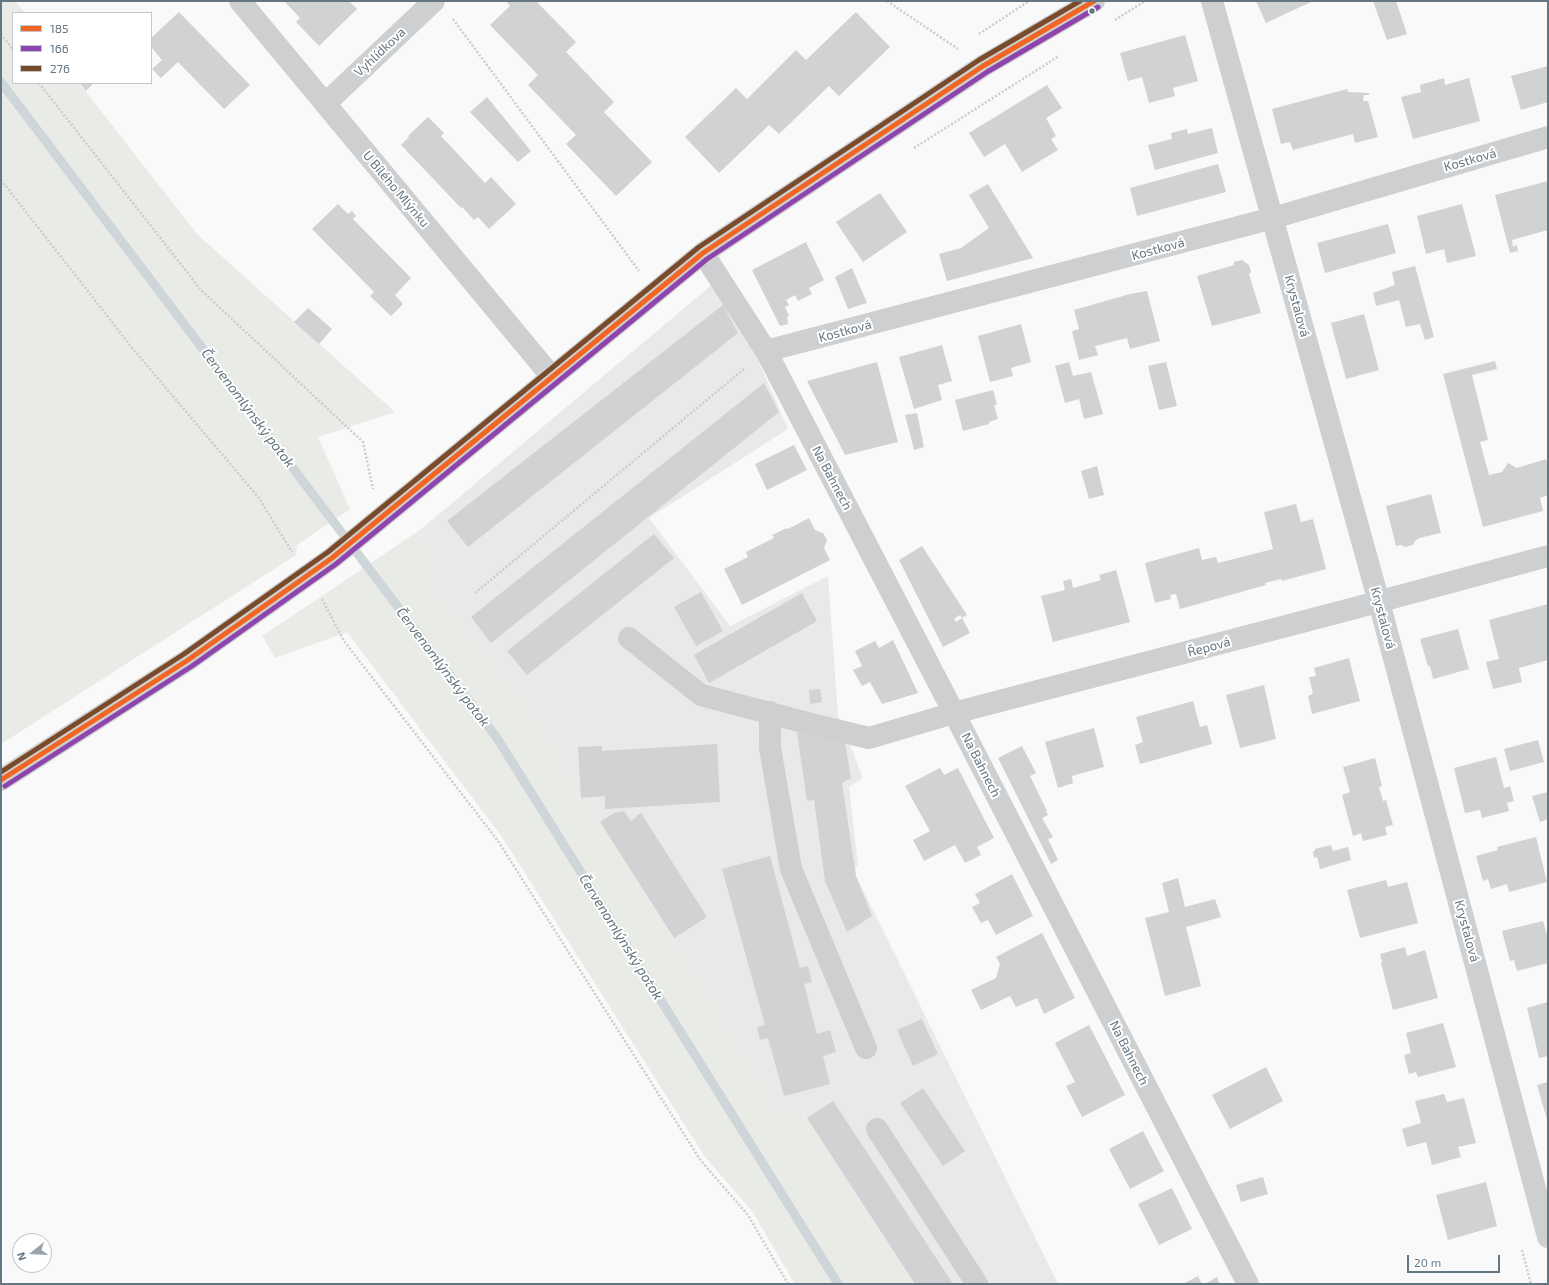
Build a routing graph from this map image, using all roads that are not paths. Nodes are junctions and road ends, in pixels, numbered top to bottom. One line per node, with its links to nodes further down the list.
1 (240, 1): 5 (street, U Bílého Mlýnku)
2 (1094, 1): 8 (street)
3 (1212, 1): 7 (street, Krystalová)
4 (441, 7): 5 (street, Vyhlídkova)
5 (326, 103): 10 (street, U Bílého Mlýnku)
6 (1548, 137): 7 (street, Kostková)
7 (1273, 218): 9 (street, Kostková); 12 (street, Krystalová)
8 (703, 253): 9 (street, Na Bahnech); 10 (street)
9 (766, 351): 15 (street, Na Bahnech)
10 (552, 377): 16 (street)
11 (1548, 556): 12 (street, Řepová)
12 (1379, 602): 15 (street, Řepová); 19 (street, Krystalová)
13 (629, 638): 14 (street)
14 (770, 712): 15 (street, Řepová); 17 (street)
15 (954, 713): 21 (street, Na Bahnech)
16 (1, 780)
17 (866, 1048)
18 (877, 1129): 20 (street)
19 (1548, 1237)
20 (978, 1284)
21 (1248, 1284)

